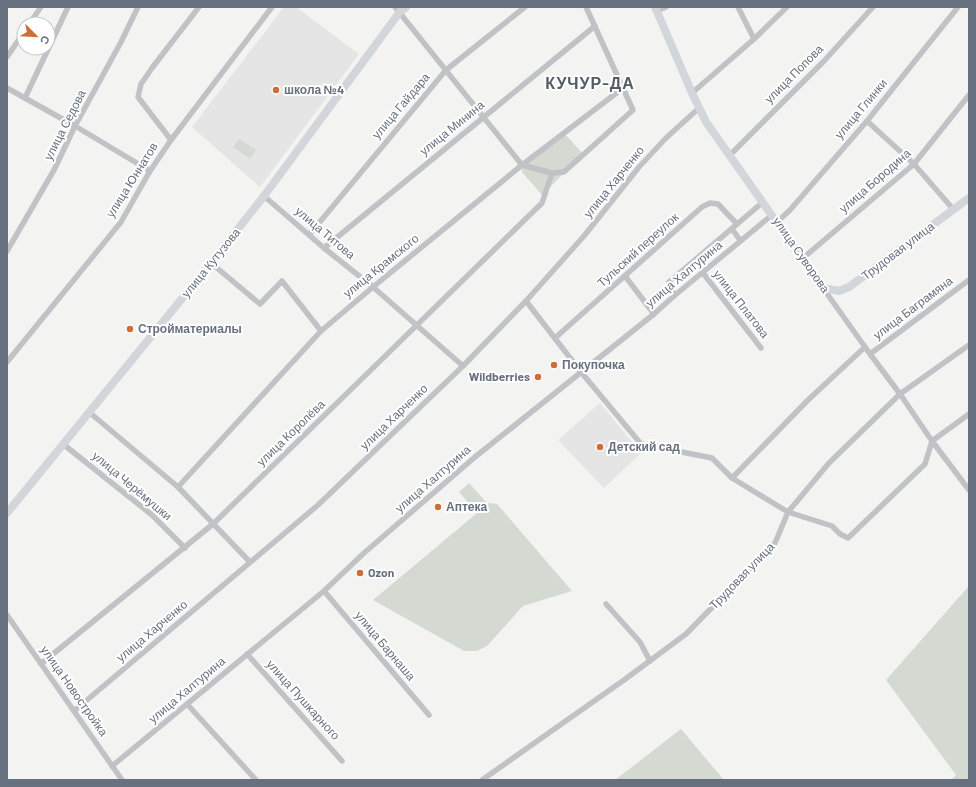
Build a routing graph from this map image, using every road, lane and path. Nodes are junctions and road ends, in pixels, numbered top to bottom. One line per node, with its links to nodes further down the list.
1 (41, 7): 15 (street)
2 (68, 7): 25 (street)
3 (138, 7): 29 (street, улица Седова)
4 (199, 7): 30 (street)
5 (272, 7): 30 (street, улица Юннатов)
6 (525, 7): 20 (street, улица Гайдара)
7 (586, 7): 16 (street)
8 (666, 7): 14 (street)
9 (738, 7): 17 (street)
10 (787, 7): 17 (street)
11 (873, 7): 31 (street, улица Попова)
12 (958, 7): 28 (street, улица Глинки)
13 (400, 9): 20 (street); 36 (main road, улица Кутузова)
14 (656, 9): 23 (main road, улица Суворова)
15 (35, 16)
16 (595, 26): 22 (street); 27 (street, улица Минина)
17 (754, 39): 23 (street)
18 (16, 44): 19 (street)
19 (7, 57)
20 (446, 70): 27 (street); 43 (street, улица Гайдара)
21 (7, 88): 25 (street)
22 (623, 88): 33 (street, улица Крамского); 35 (street)
23 (692, 93): 26 (main road, улица Суворова)
24 (969, 95): 32 (street, улица Бородина)
25 (25, 98): 29 (street)
26 (699, 108): 31 (main road, улица Суворова); 55 (street, улица Харченко)
27 (483, 118): 33 (street); 45 (street, улица Минина)
28 (867, 121): 32 (street); 40 (street, улица Глинки)
29 (75, 126): 34 (street); 46 (street, улица Седова)
30 (171, 140): 34 (street, улица Юннатов)
31 (730, 155): 38 (main road, улица Суворова)
32 (914, 164): 39 (street); 47 (street, улица Бородина)
33 (522, 165): 35 (street); 52 (street, улица Крамского)
34 (150, 171): 64 (street, улица Юннатов)
35 (552, 173): 57 (street, улица Королёва)
36 (264, 196): 43 (street, улица Титова); 48 (main road, улица Кутузова)
37 (969, 198): 39 (main road, Трудовая улица)
38 (763, 202): 40 (main road, улица Суворова); 41 (street)
39 (953, 209): 53 (main road, Трудовая улица)
40 (775, 218): 44 (street, улица Халтурина); 47 (main road, улица Суворова)
41 (737, 224): 42 (street); 50 (street, Тульский переулок)
42 (732, 229): 44 (street); 54 (street)
43 (308, 235): 45 (street, улица Титова)
44 (740, 240): 49 (street, улица Халтурина)
45 (324, 248): 52 (street, улица Титова)
46 (7, 251)
47 (803, 258): 53 (main road, улица Суворова)
48 (211, 263): 58 (street); 68 (main road, улица Кутузова)
49 (703, 273): 54 (street, улица Халтурина); 62 (street, улица Платова)
50 (625, 276): 56 (street); 59 (street, Тульский переулок)
51 (969, 280): 63 (street, улица Баграмяна)
52 (373, 287): 57 (street, улица Титова); 58 (street, улица Крамского)
53 (823, 288): 61 (street, улица Суворова)
54 (674, 296): 56 (street, улица Халтурина)
55 (526, 301): 59 (street); 65 (street, улица Харченко)
56 (654, 314): 66 (street, улица Халтурина)
57 (416, 326): 65 (street, улица Титова); 77 (street, улица Королёва)
58 (321, 331): 73 (street, улица Крамского)
59 (555, 338): 66 (street)
60 (969, 345): 67 (street, Трудовая улица)
61 (865, 347): 63 (street, улица Суворова); 72 (street)
62 (761, 348)
63 (870, 354): 67 (street, улица Суворова)
64 (7, 362)
65 (463, 366): 79 (street, улица Харченко)
66 (581, 372): 72 (street); 80 (street, улица Халтурина)
67 (900, 394): 70 (street, улица Суворова); 75 (street, Трудовая улица)
68 (89, 412): 71 (main road, улица Кутузова); 73 (street)
69 (969, 414): 70 (street)
70 (932, 441): 74 (street, улица Суворова); 75 (street)
71 (63, 444): 76 (main road, улица Кутузова); 78 (street, улица Черёмушки)
72 (732, 478): 75 (street)
73 (178, 487): 77 (street)
74 (969, 490)
75 (788, 512): 84 (street, Трудовая улица)
76 (7, 513)
77 (214, 524): 78 (street, улица Королёва); 79 (street)
78 (185, 548): 85 (street, улица Королёва)
79 (250, 562): 87 (street, улица Харченко)
80 (324, 591): 83 (street, улица Халтурина); 88 (street, улица Барнаша)
81 (606, 604): 84 (street)
82 (7, 615): 85 (street, улица Новостройка)
83 (247, 654): 86 (street, улица Халтурина); 89 (street, улица Пушкарного)
84 (650, 661): 93 (street, Трудовая улица)
85 (42, 663): 87 (street, улица Новостройка)
86 (187, 704): 90 (street, улица Халтурина); 92 (street)
87 (74, 711): 90 (street, улица Новостройка)
88 (429, 715)
89 (342, 761)
90 (112, 766): 91 (street, улица Новостройка)
91 (122, 780)
92 (256, 780)
93 (482, 780)

